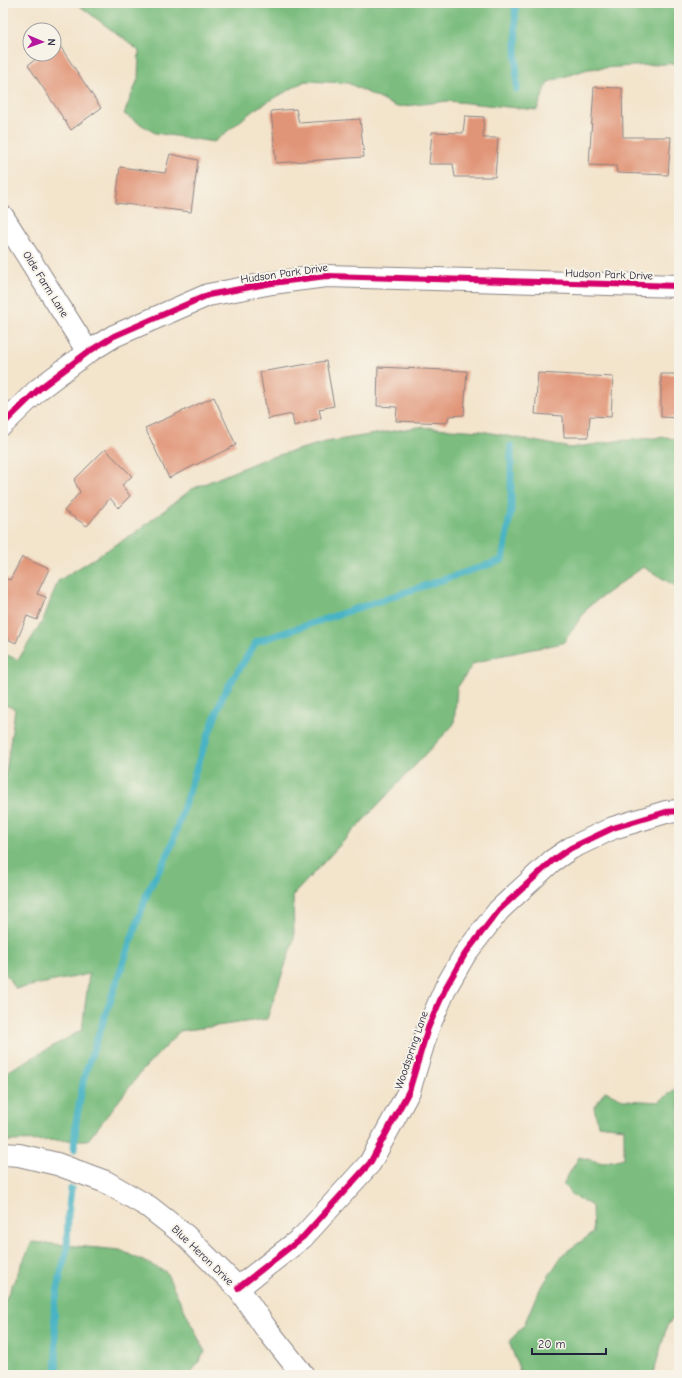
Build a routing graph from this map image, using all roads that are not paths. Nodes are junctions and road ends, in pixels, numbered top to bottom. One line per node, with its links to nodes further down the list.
1 (3, 217): 3 (street, Olde Farm Lane)
2 (679, 286): 3 (street, Hudson Park Drive)
3 (88, 352): 4 (street, Hudson Park Drive)
4 (3, 424)
5 (679, 811): 7 (street, Woodspring Lane)
6 (3, 1154): 7 (street, Blue Heron Drive)
7 (238, 1288): 8 (street, Blue Heron Drive)
8 (303, 1375)

